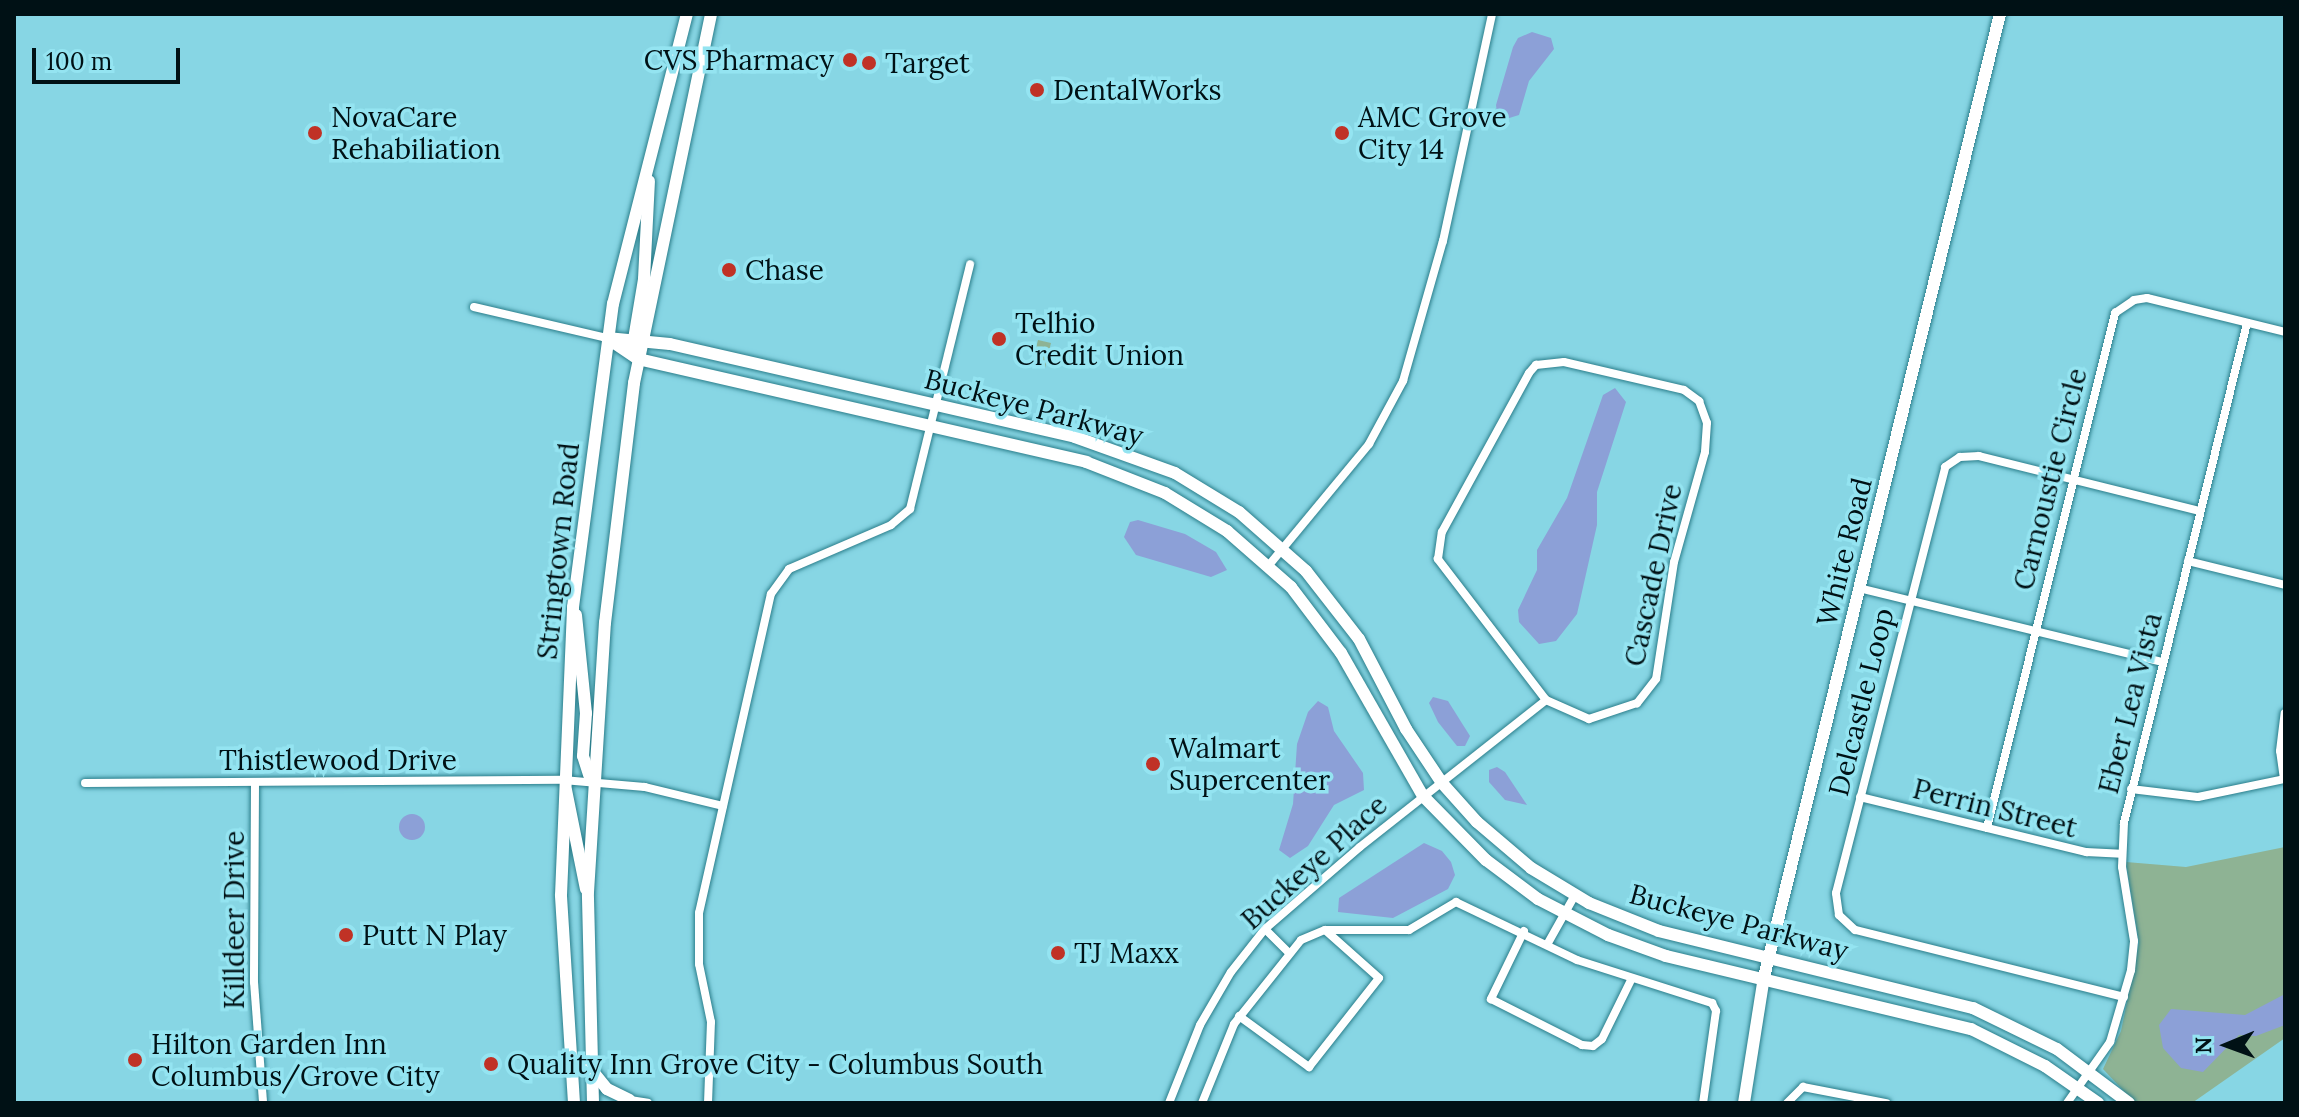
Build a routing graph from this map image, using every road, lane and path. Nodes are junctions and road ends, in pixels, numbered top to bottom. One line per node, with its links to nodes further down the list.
1 (687, 14): 5 (street, Stringtown Road)
2 (711, 14): 11 (street, Stringtown Road)
3 (1492, 14): 17 (street)
4 (2000, 14): 21 (street, White Road)
5 (648, 167): 10 (street, Stringtown Road); 11 (street)
6 (970, 264): 13 (street)
7 (474, 307): 10 (street, Buckeye Parkway)
8 (2247, 323): 9 (street, Carnoustie Circle); 15 (street, Carnoustie Circle); 16 (street, Eber Lea Vista)
9 (2285, 332)
10 (607, 338): 11 (street, Buckeye Parkway); 12 (street, Buckeye Parkway); 23 (street, Stringtown Road)
11 (638, 338): 12 (street, Stringtown Road); 13 (street, Buckeye Parkway)
12 (638, 359): 14 (street, Buckeye Parkway); 30 (street, Stringtown Road)
13 (936, 404): 14 (street); 17 (street, Buckeye Parkway)
14 (931, 425): 19 (street, Buckeye Parkway); 37 (street)
15 (2073, 480): 16 (street, Delcastle Loop); 22 (street, Delcastle Loop); 24 (street, Carnoustie Circle)
16 (2200, 511): 18 (street, Eber Lea Vista)
17 (1283, 548): 19 (street); 32 (street, Buckeye Parkway)
18 (2188, 561): 20 (street); 25 (street, Eber Lea Vista)
19 (1269, 565): 35 (street, Buckeye Parkway)
20 (2285, 585)
21 (1859, 588): 22 (street); 48 (street, White Road)
22 (1908, 600): 24 (street); 36 (street, Delcastle Loop)
23 (573, 607): 29 (street, Stringtown Road); 30 (street)
24 (2035, 631): 25 (street); 38 (street, Carnoustie Circle)
25 (2163, 662): 34 (street, Eber Lea Vista)
26 (1546, 700): 26 (street, Cascade Drive); 32 (street, Buckeye Place)
27 (2285, 713): 28 (street)
28 (2285, 779): 34 (street)
29 (563, 780): 30 (street, Thistlewood Drive); 33 (street, Thistlewood Drive); 40 (street); 58 (street, Stringtown Road)
30 (592, 782): 37 (street, Thistlewood Drive); 40 (street, Stringtown Road)
31 (85, 783): 33 (street, Thistlewood Drive)
32 (1442, 783): 35 (street, Buckeye Place); 41 (street, Buckeye Parkway)
33 (255, 784): 57 (street, Killdeer Drive)
34 (2131, 789): 39 (street, Eber Lea Vista)
35 (1423, 796): 42 (street, Buckeye Parkway); 43 (street, Buckeye Place)
36 (1860, 797): 38 (street, Perrin Street); 51 (street, Delcastle Loop)
37 (723, 806): 61 (street)
38 (1987, 828): 39 (street, Perrin Street)
39 (2121, 854): 51 (street, Eber Lea Vista)
40 (588, 892): 53 (street, Stringtown Road)
41 (1575, 895): 42 (street); 48 (street, Buckeye Parkway)
42 (1564, 914): 46 (street); 49 (street, Buckeye Parkway)
43 (1265, 929): 47 (street); 62 (street, Buckeye Place)
44 (1325, 930): 45 (street); 47 (street); 52 (street)
45 (1524, 931): 46 (street); 50 (street)
46 (1548, 943): 50 (street)
47 (1289, 953): 52 (street)
48 (1768, 957): 49 (street, White Road); 54 (street, Buckeye Parkway)
49 (1764, 977): 55 (street, Buckeye Parkway); 65 (street, White Road)
50 (1631, 980): 64 (street)
51 (2124, 997): 54 (street, Eber Lea Vista)
52 (1239, 1016): 63 (street)
53 (590, 1068): 56 (street); 59 (street, Stringtown Road)
54 (2091, 1070): 55 (street, Eber Lea Vista); 70 (street, Buckeye Parkway)
55 (2078, 1087): 68 (street, Eber Lea Vista); 69 (street, Buckeye Parkway)
56 (625, 1102): 60 (street)
57 (263, 1103)
58 (574, 1103)
59 (593, 1103)
60 (648, 1103)
61 (708, 1103)
62 (1169, 1103)
63 (1202, 1103)
64 (1703, 1103)
65 (1744, 1103)
66 (1787, 1103): 67 (street)
67 (1886, 1103)
68 (2067, 1103)
69 (2098, 1103)
70 (2129, 1103)

